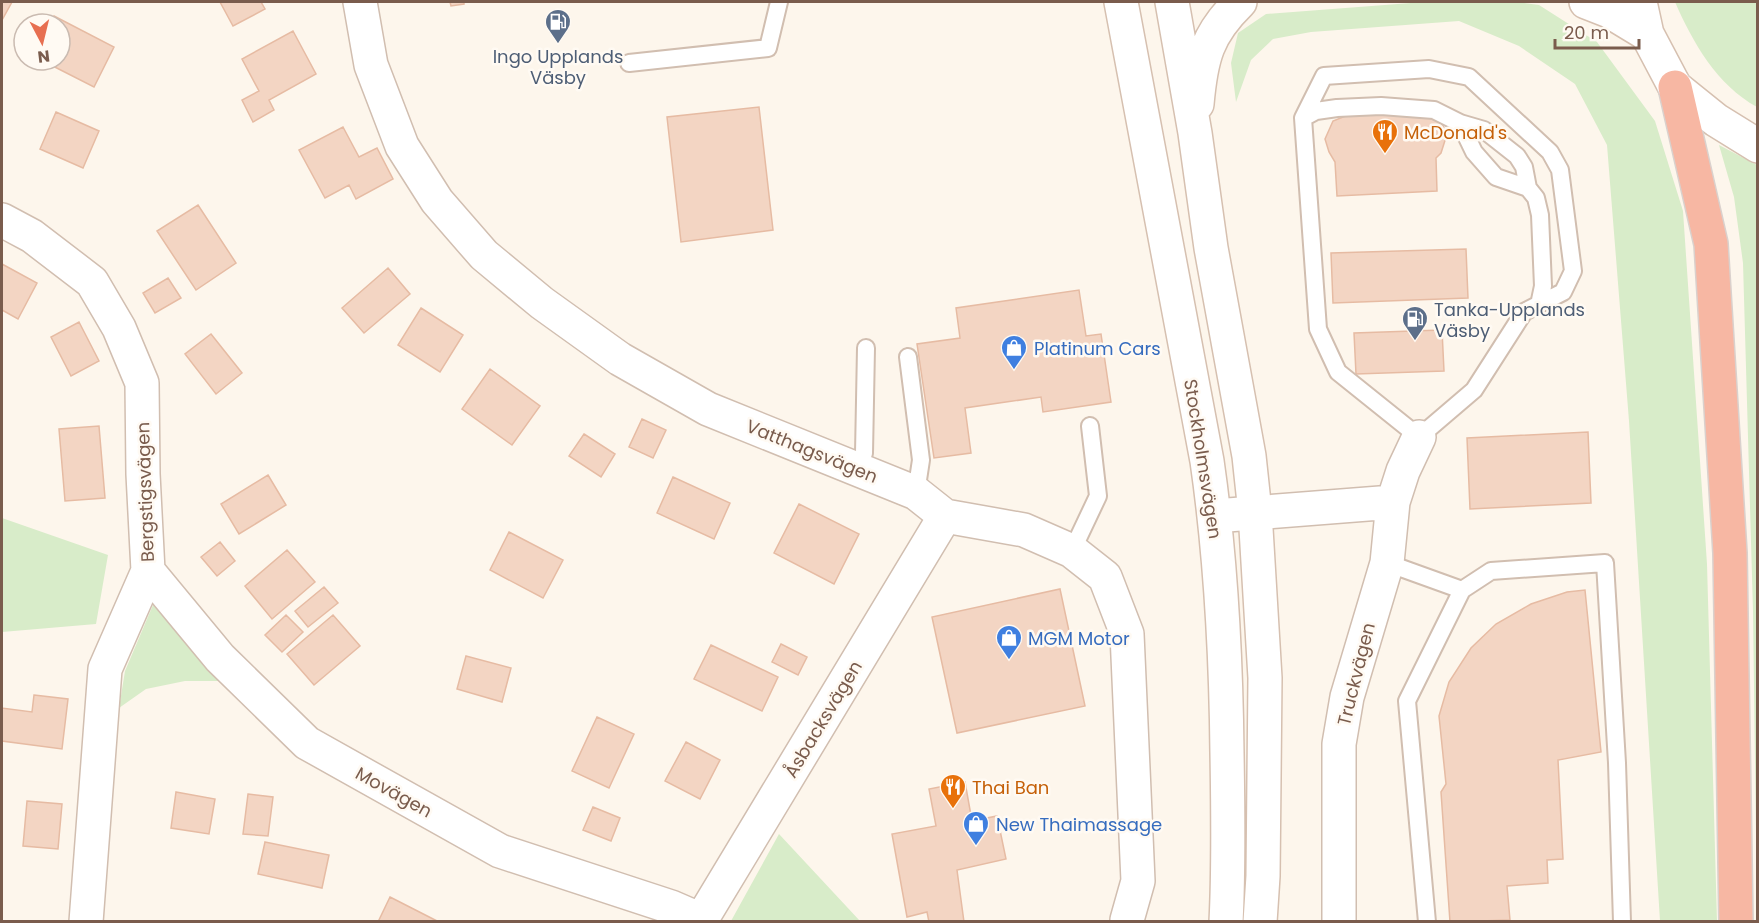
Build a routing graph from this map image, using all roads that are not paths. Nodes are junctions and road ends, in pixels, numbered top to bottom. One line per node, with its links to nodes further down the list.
1 (360, 2): 22 (street, Vatthagsvägen)
2 (779, 2): 9 (lane)
3 (1121, 2): 27 (street, Stockholmsvägen)
4 (1172, 2): 13 (street)
5 (1240, 2): 13 (street)
6 (1586, 2): 8 (street)
7 (1640, 2): 8 (street)
8 (1647, 33): 10 (street)
9 (629, 63)
10 (1675, 87): 14 (street); 40 (highway)
11 (1303, 118): 12 (lane); 17 (lane); 21 (lane)
12 (1460, 123): 15 (lane); 15 (lane)
13 (1195, 133): 25 (street)
14 (1758, 146)
15 (1528, 188): 17 (lane)
16 (2, 220): 30 (street, Bergstigsvägen)
17 (1539, 305): 21 (lane)
18 (866, 348): 22 (lane)
19 (908, 357): 23 (lane)
20 (1090, 426): 28 (lane)
21 (1419, 437): 24 (street, Truckvägen)
22 (858, 470): 23 (street, Vatthagsvägen)
23 (916, 493): 26 (street, Vatthagsvägen)
24 (1393, 502): 25 (street); 29 (street, Truckvägen)
25 (1255, 512): 27 (street); 36 (street)
26 (945, 516): 28 (street, Vatthagsvägen); 34 (street, Åsbacksvägen)
27 (1215, 516): 35 (street, Stockholmsvägen)
28 (1072, 551): 32 (street, Vatthagsvägen)
29 (1387, 563): 31 (lane); 37 (street, Truckvägen)
30 (148, 571): 33 (street, Bergstigsvägen); 34 (street, Movägen)
31 (1462, 590): 38 (lane); 39 (lane)
32 (1127, 920)
33 (86, 921)
34 (700, 921)
35 (1226, 921)
36 (1260, 921)
37 (1339, 921)
38 (1427, 921)
39 (1622, 921)
40 (1736, 921)

